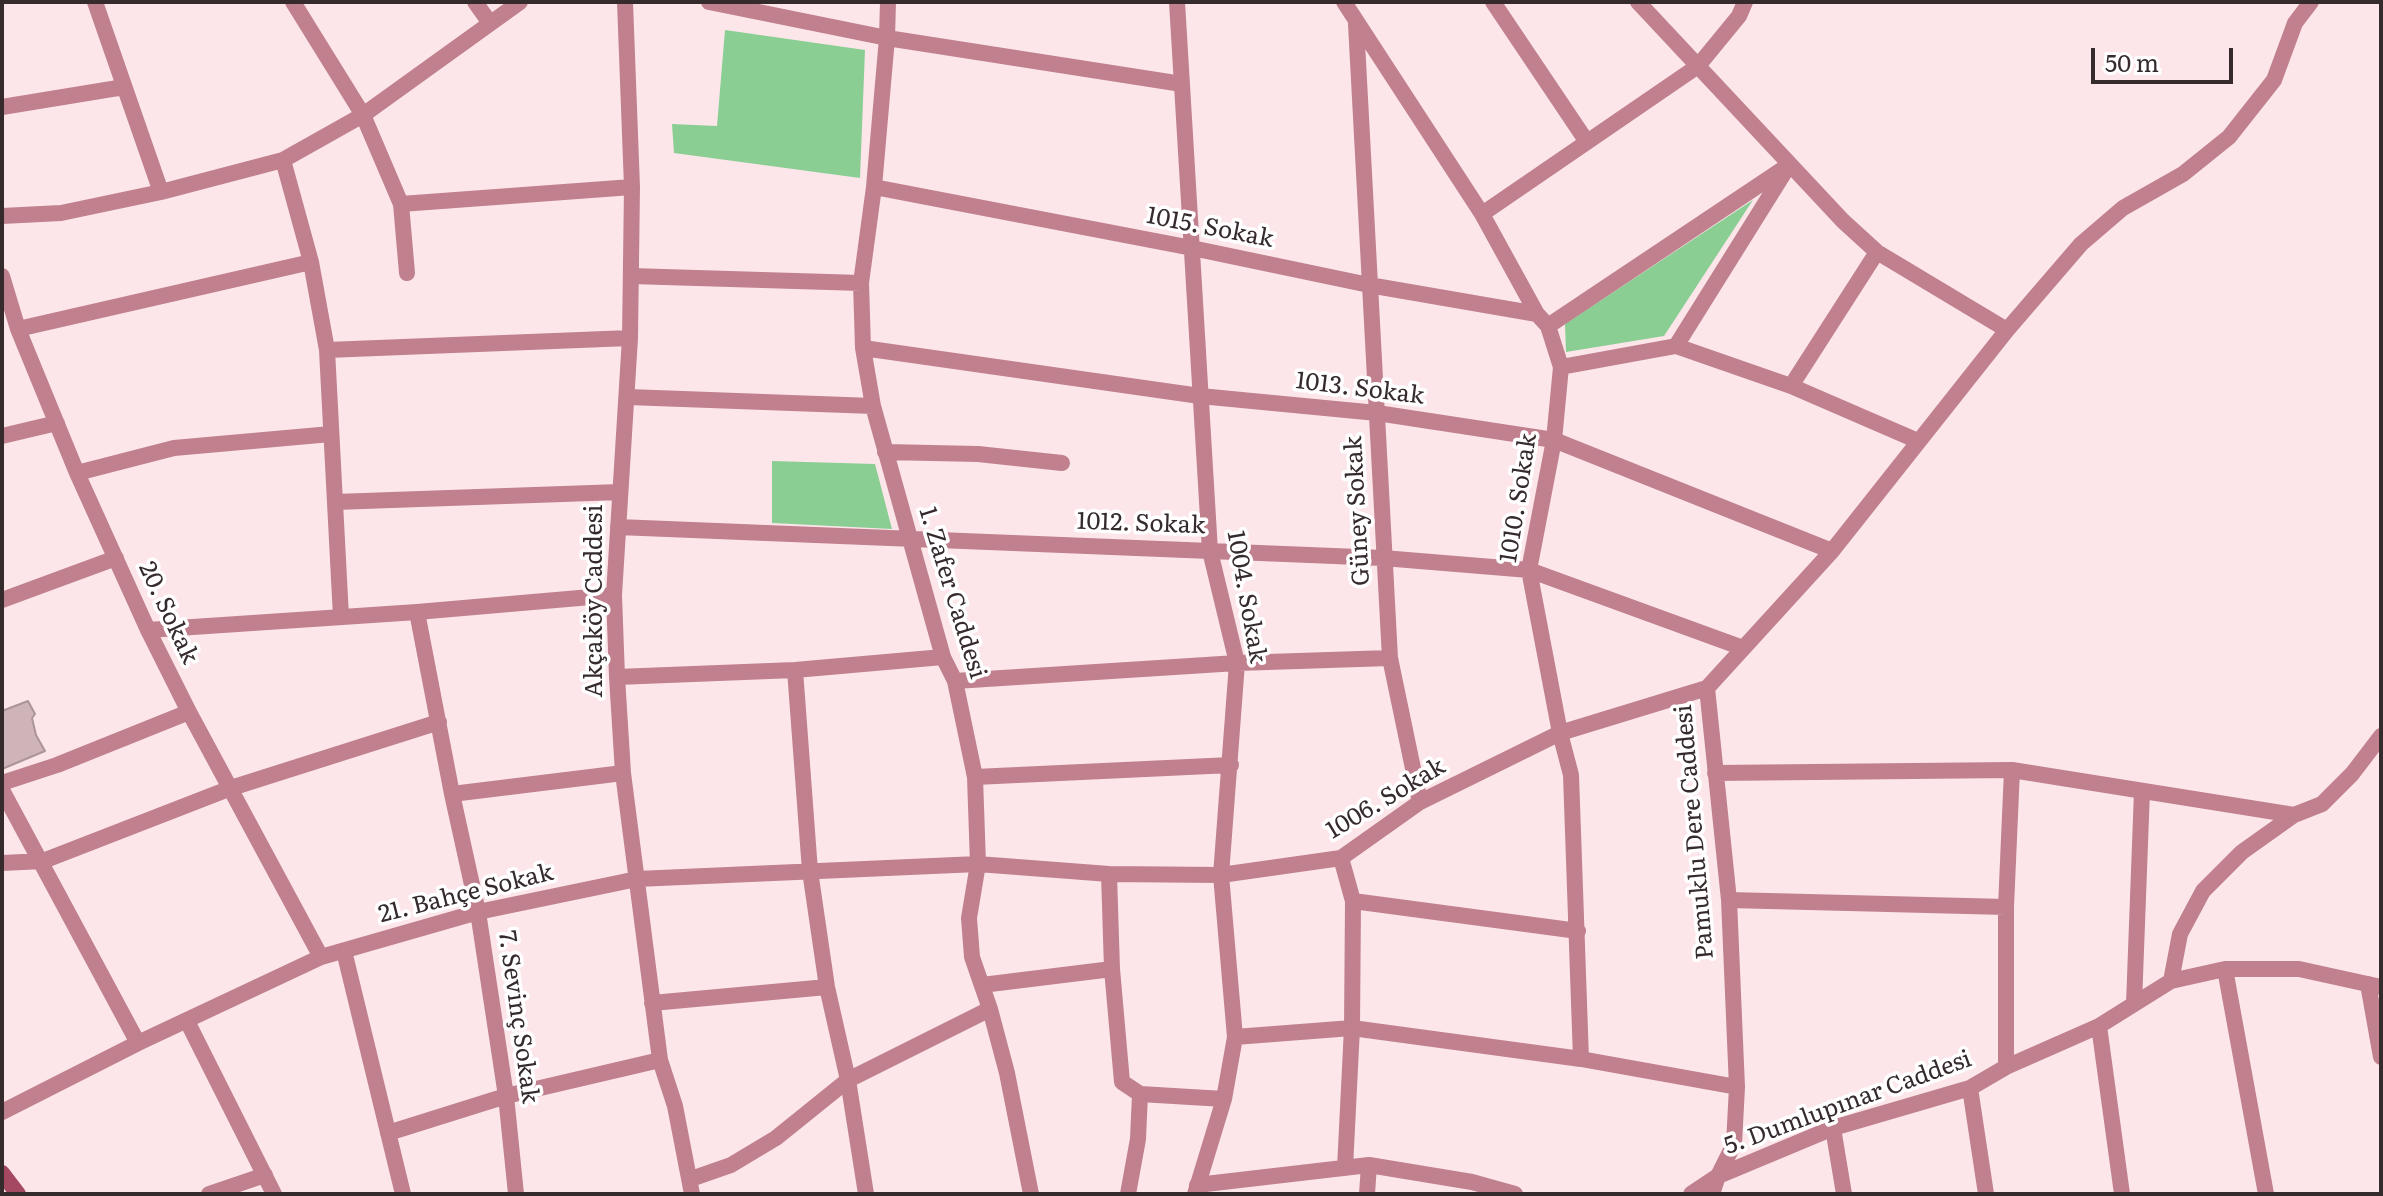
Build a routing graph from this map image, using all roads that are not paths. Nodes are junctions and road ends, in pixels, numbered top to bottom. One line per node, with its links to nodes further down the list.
1 (95, 2): 19 (street)
2 (293, 2): 21 (street)
3 (475, 2): 14 (street)
4 (520, 2): 14 (street)
5 (625, 2): 25 (street, Akçaköy Caddesi)
6 (709, 2): 16 (street)
7 (888, 2): 16 (street, 1. Zafer Caddesi)
8 (1177, 2): 18 (street, 1004. Sokak)
9 (1344, 2): 15 (street, 1010. Sokak)
10 (1493, 2): 22 (street)
11 (1638, 2): 17 (street)
12 (1745, 2): 17 (street)
13 (2311, 2): 41 (street, Pamuklu Dere Caddesi)
14 (490, 23): 21 (street)
15 (1356, 23): 29 (street, 1010. Sokak); 38 (street, Güney Sokak)
16 (887, 38): 18 (street); 26 (street, 1. Zafer Caddesi)
17 (1698, 66): 22 (street); 24 (street)
18 (1182, 84): 31 (street, 1004. Sokak)
19 (124, 87): 20 (street); 27 (street)
20 (2, 107)
21 (363, 115): 23 (street); 28 (street)
22 (1587, 142): 29 (street)
23 (283, 160): 27 (street); 33 (street)
24 (1789, 165): 32 (street); 39 (street); 43 (street)
25 (632, 187): 28 (street); 35 (street, Akçaköy Caddesi)
26 (874, 187): 31 (street, 1015. Sokak); 37 (street, 1. Zafer Caddesi)
27 (161, 192): 30 (street)
28 (401, 204): 34 (street)
29 (1482, 214): 39 (street, 1010. Sokak)
30 (2, 216)
31 (1192, 248): 38 (street, 1015. Sokak); 48 (street, 1004. Sokak)
32 (1877, 252): 41 (street); 47 (street)
33 (311, 262): 40 (street); 45 (street)
34 (407, 273)
35 (631, 276): 37 (street); 42 (street, Akçaköy Caddesi)
36 (3, 282): 40 (street, 20. Sokak)
37 (861, 283): 44 (street, 1. Zafer Caddesi)
38 (1369, 285): 39 (street, 1015. Sokak); 51 (street, Güney Sokak)
39 (1543, 320): 46 (street, 1010. Sokak)
40 (18, 329): 52 (street, 20. Sokak)
41 (2007, 330): 56 (street, Pamuklu Dere Caddesi)
42 (630, 338): 45 (street); 49 (street, Akçaköy Caddesi)
43 (1676, 346): 46 (street); 47 (street)
44 (863, 348): 48 (street, 1013. Sokak); 50 (street, 1. Zafer Caddesi)
45 (327, 350): 53 (street)
46 (1561, 367): 55 (street, 1010. Sokak)
47 (1791, 386): 56 (street)
48 (1200, 396): 51 (street, 1013. Sokak); 64 (street, 1004. Sokak)
49 (628, 397): 50 (street); 60 (street, Akçaköy Caddesi)
50 (873, 406): 57 (street, 1. Zafer Caddesi)
51 (1377, 413): 55 (street, 1013. Sokak); 67 (street, Güney Sokak)
52 (57, 423): 54 (street); 59 (street, 20. Sokak)
53 (331, 434): 59 (street); 61 (street)
54 (2, 436)
55 (1554, 440): 65 (street, 1013. Sokak); 68 (street, 1010. Sokak)
56 (1918, 441): 65 (street, Pamuklu Dere Caddesi)
57 (885, 452): 58 (street); 63 (street, 1. Zafer Caddesi)
58 (1062, 463)
59 (77, 473): 66 (street, 20. Sokak)
60 (620, 492): 61 (street); 62 (street, Akçaköy Caddesi)
61 (335, 502): 72 (street)
62 (618, 527): 63 (street, 1012. Sokak); 69 (street, Akçaköy Caddesi)
63 (910, 540): 64 (street, 1012. Sokak); 75 (street, 1. Zafer Caddesi)
64 (1210, 551): 67 (street, 1012. Sokak); 77 (street, 1004. Sokak)
65 (1832, 551): 74 (street, Pamuklu Dere Caddesi)
66 (116, 558): 70 (street); 73 (street, 20. Sokak)
67 (1383, 558): 68 (street, 1012. Sokak); 76 (street, Güney Sokak)
68 (1529, 570): 74 (street, 1012. Sokak); 84 (street, 1010. Sokak)
69 (614, 595): 71 (street); 79 (street, Akçaköy Caddesi)
70 (2, 600)
71 (417, 612): 72 (street); 83 (street, 7. Sevinç Sokak)
72 (341, 617): 73 (street)
73 (148, 630): 82 (street, 20. Sokak)
74 (1743, 648): 81 (street, Pamuklu Dere Caddesi)
75 (943, 657): 78 (street); 80 (street, 1. Zafer Caddesi)
76 (1390, 658): 77 (street); 96 (street, Güney Sokak)
77 (1237, 663): 80 (street); 86 (street, 1004. Sokak)
78 (795, 670): 79 (street); 102 (street)
79 (617, 677): 88 (street, Akçaköy Caddesi)
80 (955, 681): 90 (street, 1. Zafer Caddesi)
81 (1707, 688): 84 (street, 1006. Sokak); 89 (street, Pamuklu Dere Caddesi)
82 (189, 712): 91 (street); 92 (street, 20. Sokak)
83 (439, 722): 92 (street); 95 (street, 7. Sevinç Sokak)
84 (1560, 733): 96 (street, 1006. Sokak); 110 (street, 1010. Sokak)
85 (2381, 736): 97 (street)
86 (1231, 765): 90 (street); 104 (street, 1004. Sokak)
87 (2012, 770): 89 (street); 94 (street); 108 (street)
88 (623, 773): 95 (street); 105 (street, Akçaköy Caddesi)
89 (1715, 773): 106 (street, Pamuklu Dere Caddesi)
90 (975, 777): 101 (street, 1. Zafer Caddesi)
91 (2, 783)
92 (231, 788): 99 (street); 112 (street, 20. Sokak)
93 (2, 790): 99 (street)
94 (2142, 791): 97 (street); 120 (street)
95 (452, 794): 109 (street, 7. Sevinç Sokak)
96 (1420, 802): 98 (street, 1006. Sokak)
97 (2294, 815): 115 (street)
98 (1341, 858): 104 (street, 1006. Sokak); 107 (street)
99 (43, 861): 100 (street); 126 (street)
100 (2, 863)
101 (978, 864): 102 (street, 21. Bahçe Sokak); 103 (street, 1006. Sokak); 116 (street, 1. Zafer Caddesi)
102 (810, 871): 105 (street, 21. Bahçe Sokak); 118 (street)
103 (1109, 874): 104 (street, 1006. Sokak); 113 (street)
104 (1221, 875): 125 (street, 1004. Sokak)
105 (637, 879): 109 (street, 21. Bahçe Sokak); 119 (street, Akçaköy Caddesi)
106 (1729, 900): 108 (street); 132 (street, Pamuklu Dere Caddesi)
107 (1353, 901): 110 (street); 124 (street)
108 (2006, 907): 130 (street)
109 (478, 912): 111 (street, 21. Bahçe Sokak); 135 (street, 7. Sevinç Sokak)
110 (1578, 931): 128 (street, 1010. Sokak)
111 (344, 951): 112 (street, 21. Bahçe Sokak); 139 (street)
112 (321, 957): 122 (street, 21. Bahçe Sokak)
113 (1112, 969): 116 (street); 134 (street)
114 (2225, 969): 115 (street, 5. Dumlupınar Caddesi); 117 (street, 5. Dumlupınar Caddesi); 162 (street)
115 (2171, 981): 120 (street, 5. Dumlupınar Caddesi)
116 (982, 985): 121 (street, 1. Zafer Caddesi)
117 (2374, 986): 127 (street)
118 (827, 987): 119 (street); 131 (street)
119 (652, 1003): 129 (street, Akçaköy Caddesi)
120 (2134, 1004): 123 (street, 5. Dumlupınar Caddesi)
121 (990, 1009): 131 (street); 153 (street, 1. Zafer Caddesi)
122 (187, 1021): 126 (street, 21. Bahçe Sokak); 143 (street)
123 (2099, 1026): 130 (street, 5. Dumlupınar Caddesi); 161 (street)
124 (1352, 1028): 125 (street); 128 (street); 141 (street)
125 (1235, 1037): 136 (street, 1004. Sokak)
126 (138, 1043): 137 (street, 21. Bahçe Sokak)
127 (2381, 1057)
128 (1581, 1059): 132 (street)
129 (660, 1060): 135 (street); 145 (street, Akçaköy Caddesi)
130 (2006, 1067): 133 (street, 5. Dumlupınar Caddesi)
131 (848, 1080): 145 (street); 152 (street)
132 (1737, 1087): 144 (street, Pamuklu Dere Caddesi)
133 (1970, 1088): 138 (street, 5. Dumlupınar Caddesi); 160 (street)
134 (1140, 1094): 136 (street); 154 (street)
135 (506, 1096): 139 (street); 151 (street, 7. Sevinç Sokak)
136 (1224, 1099): 146 (street, 1004. Sokak)
137 (2, 1112)
138 (1833, 1128): 144 (street, 5. Dumlupınar Caddesi); 159 (street)
139 (388, 1133): 150 (street)
140 (1369, 1165): 141 (street); 155 (street); 156 (street)
141 (1345, 1168): 146 (street)
142 (2, 1173): 147 (main road)
143 (265, 1175): 148 (street); 149 (street)
144 (1718, 1176): 157 (street, 5. Dumlupınar Caddesi); 158 (street, Pamuklu Dere Caddesi)
145 (691, 1187)
146 (1196, 1190)
147 (18, 1194)
148 (209, 1194)
149 (274, 1194)
150 (403, 1194)
151 (516, 1194)
152 (866, 1194)
153 (1031, 1194)
154 (1128, 1194)
155 (1367, 1194)
156 (1515, 1194)
157 (1691, 1194)
158 (1712, 1194)
159 (1844, 1194)
160 (1986, 1194)
161 (2122, 1194)
162 (2266, 1194)

